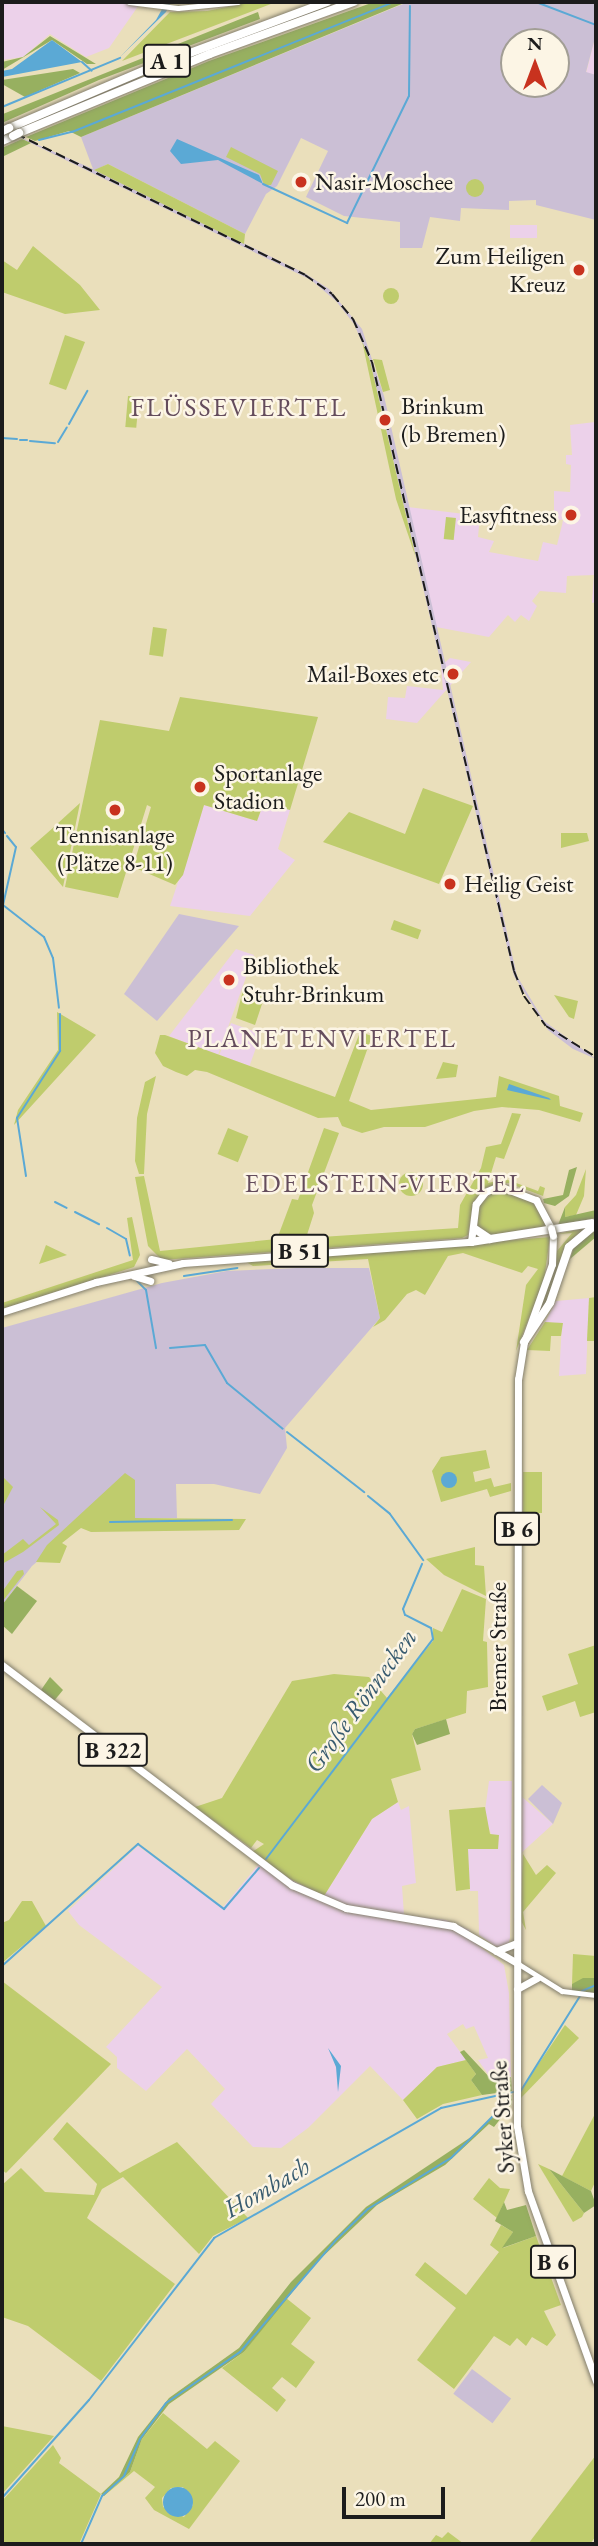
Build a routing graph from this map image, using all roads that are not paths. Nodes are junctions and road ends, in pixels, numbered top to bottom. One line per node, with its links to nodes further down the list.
1 (129, 2): 2 (main road)
2 (238, 2)
3 (327, 2): 5 (highway, A 1)
4 (354, 2): 5 (highway, A 1)
5 (9, 132): 6 (highway, A 1)
6 (2, 141)
7 (596, 1223): 9 (highway, B 51); 16 (highway, B 6)
8 (474, 1227): 9 (highway); 10 (main road, B 6); 16 (main road, Bremer Straße / B 6, bridge)
9 (493, 1240): 10 (highway, B 51)
10 (471, 1242): 12 (main road, B 51)
11 (151, 1259): 12 (main road, B 51)
12 (183, 1263): 13 (main road, B 51)
13 (130, 1274): 14 (main road); 15 (main road, B 51)
14 (150, 1280)
15 (2, 1312)
16 (524, 1342): 18 (main road, Bremer Straße / B 6)
17 (2, 1665): 19 (main road, B 322)
18 (517, 1943): 19 (main road); 20 (main road, Bremer Straße / B 6)
19 (496, 1952): 20 (main road, B 322)
20 (517, 1965): 21 (main road); 22 (main road, Syker Straße / B 6)
21 (535, 1977): 22 (main road); 23 (main road)
22 (517, 1989): 24 (main road, Syker Straße / B 6)
23 (596, 1995)
24 (596, 2381)

